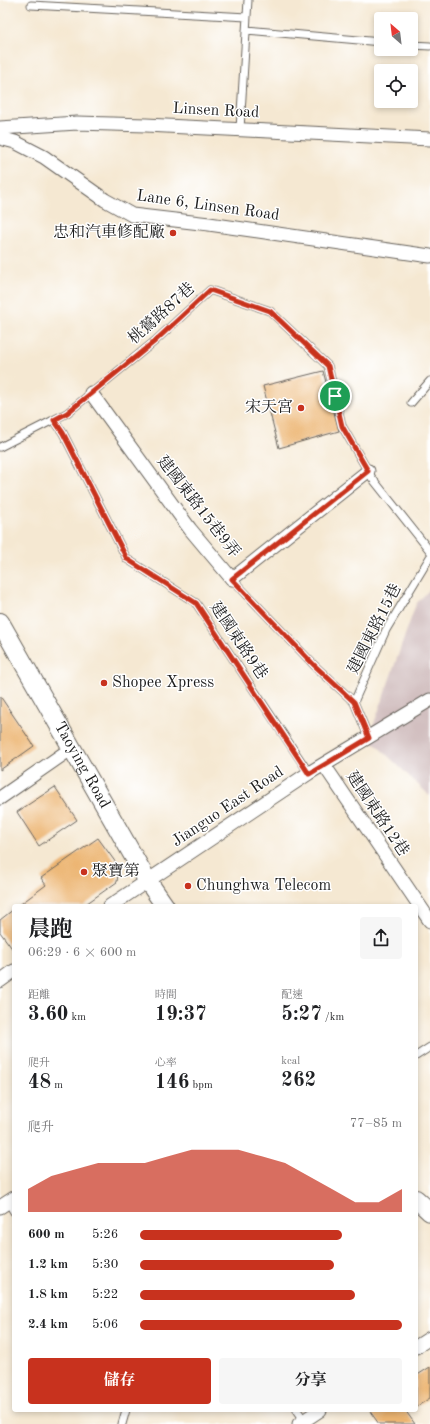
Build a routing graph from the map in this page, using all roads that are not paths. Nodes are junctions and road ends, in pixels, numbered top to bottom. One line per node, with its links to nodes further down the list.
1 (248, 0): 3 (lane)
2 (30, 5): 3 (lane)
3 (247, 17): 4 (lane)
4 (246, 30): 5 (lane); 9 (lane)
5 (374, 41)
6 (418, 45): 7 (lane)
7 (430, 46)
8 (0, 128): 9 (street, Linsen Road)
9 (240, 129): 11 (street, Linsen Road)
10 (0, 138): 12 (street, Lane 6, Linsen Road)
11 (430, 139)
12 (430, 256)
13 (430, 381): 15 (lane)
14 (91, 393): 16 (lane, 桃鶯路87巷); 18 (lane, 桃鶯路87巷); 21 (street, 建國東路15巷9弄)
15 (411, 403)
16 (54, 420): 17 (lane, 桃鶯路87巷); 28 (lane, 建國東路9巷)
17 (0, 447)
18 (368, 471): 19 (lane); 21 (street, 建國東路15巷9弄)
19 (430, 552)
20 (430, 557): 24 (lane, 建國東路15巷)
21 (232, 579): 24 (lane)
22 (0, 622): 26 (main road, Taoying Road)
23 (430, 700): 25 (street, Jianguo East Road)
24 (354, 702): 25 (lane)
25 (369, 738): 27 (street, Jianguo East Road)
26 (72, 748): 29 (street); 30 (main road, Taoying Road)
27 (324, 766): 28 (street, Jianguo East Road); 33 (street, 建國東路12巷)
28 (309, 774): 30 (street, Jianguo East Road)
29 (0, 798)
30 (147, 880): 31 (street, Jianguo East Road); 32 (main road, Taoying Road)
31 (113, 904)
32 (164, 904)
33 (430, 921)
34 (12, 972): 35 (street)
35 (0, 981)
36 (430, 1047): 37 (lane)
37 (418, 1055)
38 (418, 1201): 39 (main road)
39 (430, 1212)
40 (430, 1338): 41 (street)
41 (418, 1346)
42 (125, 1412): 45 (lane)
43 (316, 1412): 44 (street)
44 (302, 1420)
45 (122, 1424)

